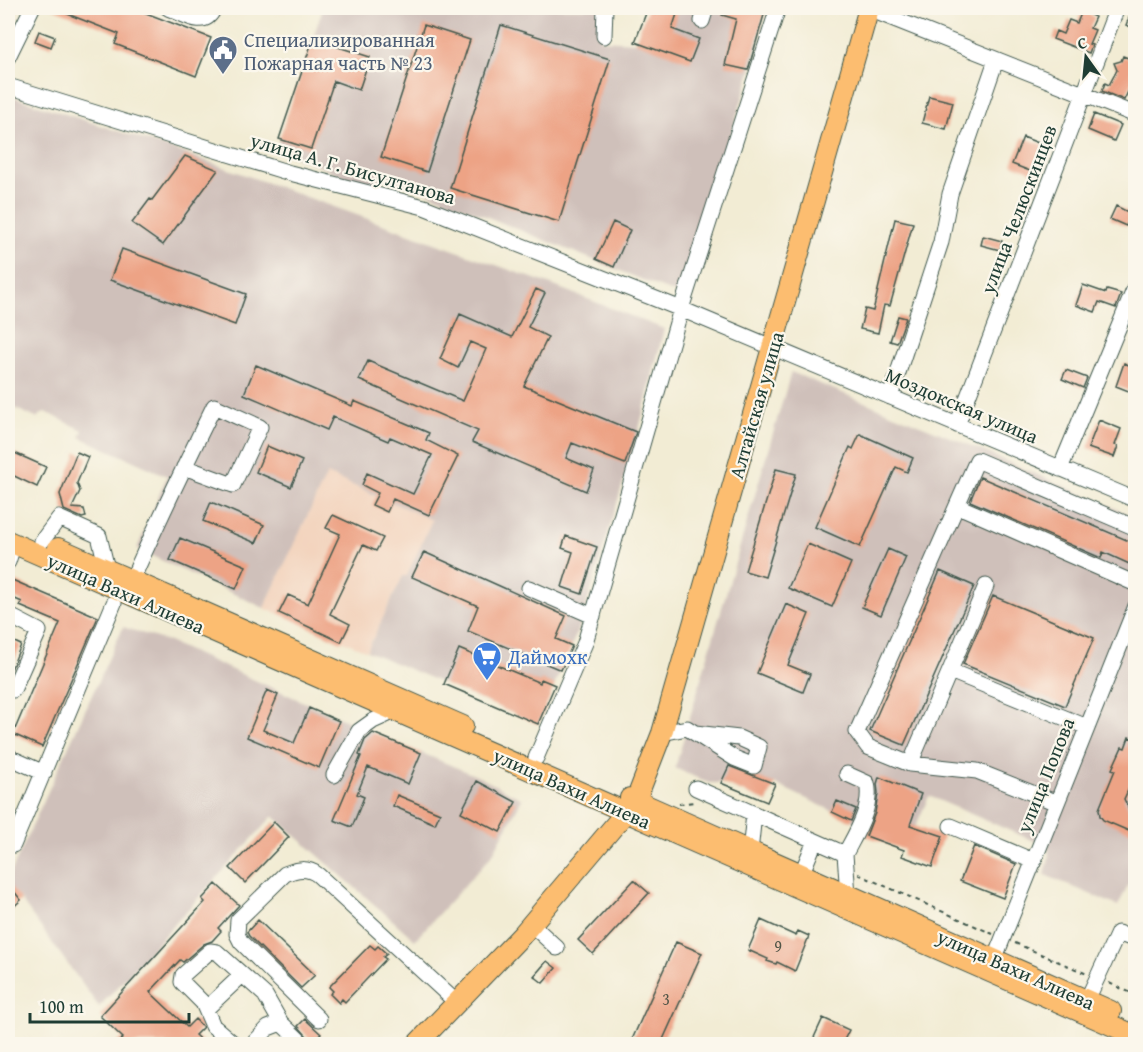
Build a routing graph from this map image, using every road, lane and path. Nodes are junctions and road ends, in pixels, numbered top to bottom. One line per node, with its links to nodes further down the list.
1 (32, 8): 9 (street)
2 (168, 8): 3 (street)
3 (214, 8)
4 (605, 8): 8 (street)
5 (778, 8): 15 (street)
6 (869, 8): 10 (street); 16 (main road, Алтайская улица)
7 (1116, 8): 12 (street, улица Челюскинцев)
8 (604, 36)
9 (8, 57)
10 (996, 60): 12 (street); 17 (street)
11 (8, 86): 15 (street, улица А. Г. Бисултанова)
12 (1084, 95): 13 (street); 18 (street, улица Челюскинцев)
13 (1136, 116)
14 (1136, 285): 20 (street)
15 (681, 309): 16 (street, улица А. Г. Бисултанова); 35 (street)
16 (773, 349): 17 (street, Моздокская улица); 40 (main road, Алтайская улица)
17 (890, 397): 18 (street, Моздокская улица)
18 (957, 425): 20 (street, Моздокская улица)
19 (184, 467): 19 (street); 28 (street)
20 (1060, 469): 21 (street, Моздокская улица)
21 (1136, 500)
22 (958, 506): 23 (street); 29 (street); 44 (street)
23 (1136, 528)
24 (10, 537): 25 (main road, улица Вахи Алиева); 26 (street); 38 (main road, улица Вахи Алиева)
25 (42, 541): 27 (main road, улица Вахи Алиева); 27 (street)
26 (8, 562)
27 (107, 569): 28 (main road, улица Вахи Алиева)
28 (132, 580): 43 (main road, улица Вахи Алиева)
29 (1136, 584)
30 (986, 586): 36 (street)
31 (529, 588): 35 (street)
32 (114, 603): 45 (street)
33 (1136, 606): 39 (street, улица Попова)
34 (8, 615): 37 (street)
35 (592, 616): 43 (street)
36 (950, 670): 39 (street); 44 (street)
37 (9, 693)
38 (395, 711): 47 (street); 51 (main road, улица Вахи Алиева)
39 (1087, 727): 49 (street, улица Попова)
40 (662, 733): 41 (street); 51 (main road, Алтайская улица)
41 (695, 733)
42 (9, 758): 45 (street)
43 (536, 758): 51 (main road, улица Вахи Алиева)
44 (910, 764): 49 (street)
45 (44, 773): 55 (street)
46 (847, 774): 57 (street)
47 (334, 775)
48 (696, 795): 50 (path); 52 (street)
49 (1057, 803): 58 (street, улица Попова)
50 (675, 804)
51 (632, 806): 56 (main road, улица Вахи Алиева); 61 (main road, Алтайская улица); 75 (main road, улица Вахи Алиева)
52 (754, 814): 54 (street); 56 (street)
53 (951, 826): 58 (street)
54 (815, 841): 57 (street); 59 (street)
55 (9, 843)
56 (750, 852): 59 (main road, улица Вахи Алиева)
57 (845, 861): 60 (street); 62 (path)
58 (1033, 861): 62 (street, улица Попова)
59 (801, 874): 60 (main road, улица Вахи Алиева)
60 (848, 895): 65 (main road, улица Вахи Алиева)
61 (531, 924): 64 (street); 70 (main road, Алтайская улица)
62 (1003, 938): 65 (street, улица Попова); 67 (path)
63 (1136, 940): 67 (street)
64 (557, 948)
65 (994, 960): 69 (main road, улица Вахи Алиева)
66 (242, 975): 71 (street); 71 (street); 74 (street)
67 (1098, 978): 68 (path); 69 (street)
68 (1136, 995)
69 (1087, 1000): 73 (main road, улица Вахи Алиева)
70 (458, 1003): 72 (street); 79 (main road, Алтайская улица)
71 (206, 1009): 76 (street)
72 (319, 1019)
73 (1136, 1021)
74 (281, 1023): 77 (street); 78 (street)
75 (1136, 1036)
76 (234, 1044)
77 (253, 1044)
78 (303, 1044)
79 (417, 1044)

